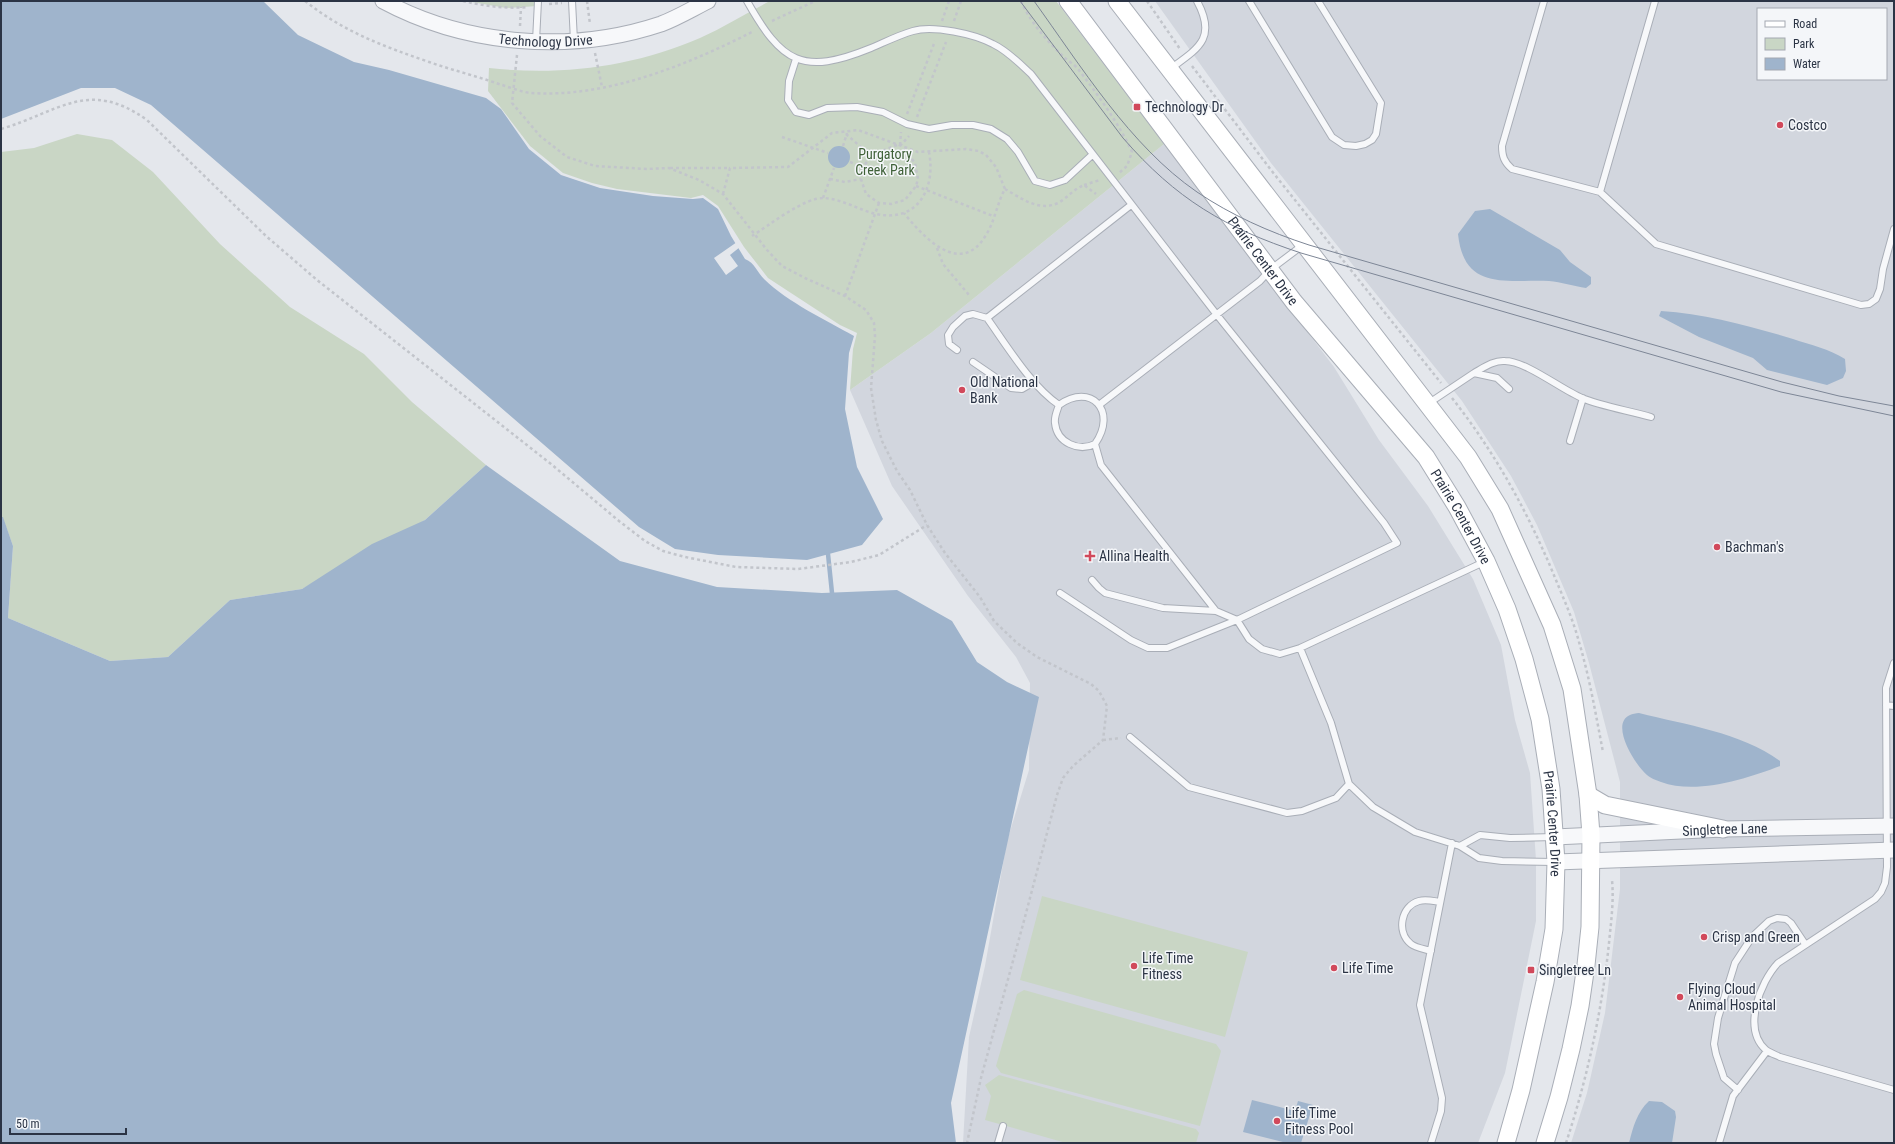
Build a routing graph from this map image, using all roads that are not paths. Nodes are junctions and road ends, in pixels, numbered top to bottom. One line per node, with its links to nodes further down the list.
1 (383, 1): 13 (street, Technology Drive)
2 (538, 1): 13 (lane)
3 (572, 1): 14 (lane)
4 (708, 1): 14 (street, Technology Drive)
5 (747, 1): 15 (lane)
6 (1068, 1): 22 (main road, Prairie Center Drive)
7 (1117, 1): 16 (main road)
8 (1197, 1): 16 (lane)
9 (1250, 1): 10 (lane)
10 (1318, 1)
11 (1544, 1): 18 (lane)
12 (1655, 1): 18 (lane)
13 (536, 42): 14 (street, Technology Drive)
14 (574, 42)
15 (796, 59): 17 (lane); 17 (lane)
16 (1168, 70): 21 (main road)
17 (1092, 155): 19 (lane)
18 (1600, 192): 20 (lane)
19 (1131, 205): 23 (lane); 24 (lane)
20 (1894, 229)
21 (1304, 244): 22 (lane); 31 (main road)
22 (1271, 269): 23 (lane); 37 (main road, Prairie Center Drive)
23 (1217, 315): 33 (lane); 41 (lane)
24 (987, 318): 25 (lane); 28 (lane)
25 (957, 350)
26 (973, 362): 28 (lane)
27 (1474, 373): 29 (lane); 30 (lane); 31 (lane)
28 (1034, 382): 32 (lane)
29 (1509, 389)
30 (1582, 398): 34 (lane); 35 (lane)
31 (1427, 403): 48 (main road)
32 (1059, 405): 33 (lane); 36 (lane)
33 (1100, 405): 36 (lane)
34 (1651, 416)
35 (1570, 441)
36 (1095, 444): 40 (lane)
37 (1486, 561): 42 (lane); 52 (main road, Prairie Center Drive)
38 (1092, 580): 40 (lane)
39 (1060, 593): 41 (lane)
40 (1216, 611): 41 (lane)
41 (1237, 620): 42 (lane)
42 (1300, 648): 47 (lane)
43 (1894, 663): 44 (lane)
44 (1886, 705): 45 (lane); 49 (lane)
45 (1894, 706)
46 (1130, 737): 47 (lane)
47 (1349, 784): 53 (lane)
48 (1588, 795): 50 (main road); 51 (main road)
49 (1891, 826): 50 (street, Singletree Lane); 55 (lane)
50 (1723, 829): 51 (street, Singletree Lane)
51 (1591, 835): 52 (street, Singletree Lane); 56 (main road)
52 (1555, 837): 54 (lane); 57 (main road, Prairie Center Drive)
53 (1452, 843): 54 (lane); 58 (lane)
54 (1460, 846): 57 (lane)
55 (1891, 850): 56 (street, Singletree Lane); 59 (lane)
56 (1590, 861): 57 (street, Singletree Lane); 68 (main road)
57 (1556, 862): 67 (main road, Prairie Center Drive)
58 (1440, 902): 60 (lane); 60 (lane)
59 (1805, 944): 61 (lane); 62 (lane)
60 (1431, 951): 66 (lane)
61 (1767, 1051): 62 (lane); 63 (lane)
62 (1738, 1090): 69 (lane)
63 (1894, 1090)
64 (1003, 1126): 65 (lane)
65 (998, 1143)
66 (1431, 1143)
67 (1506, 1143)
68 (1545, 1143)
69 (1719, 1143)

